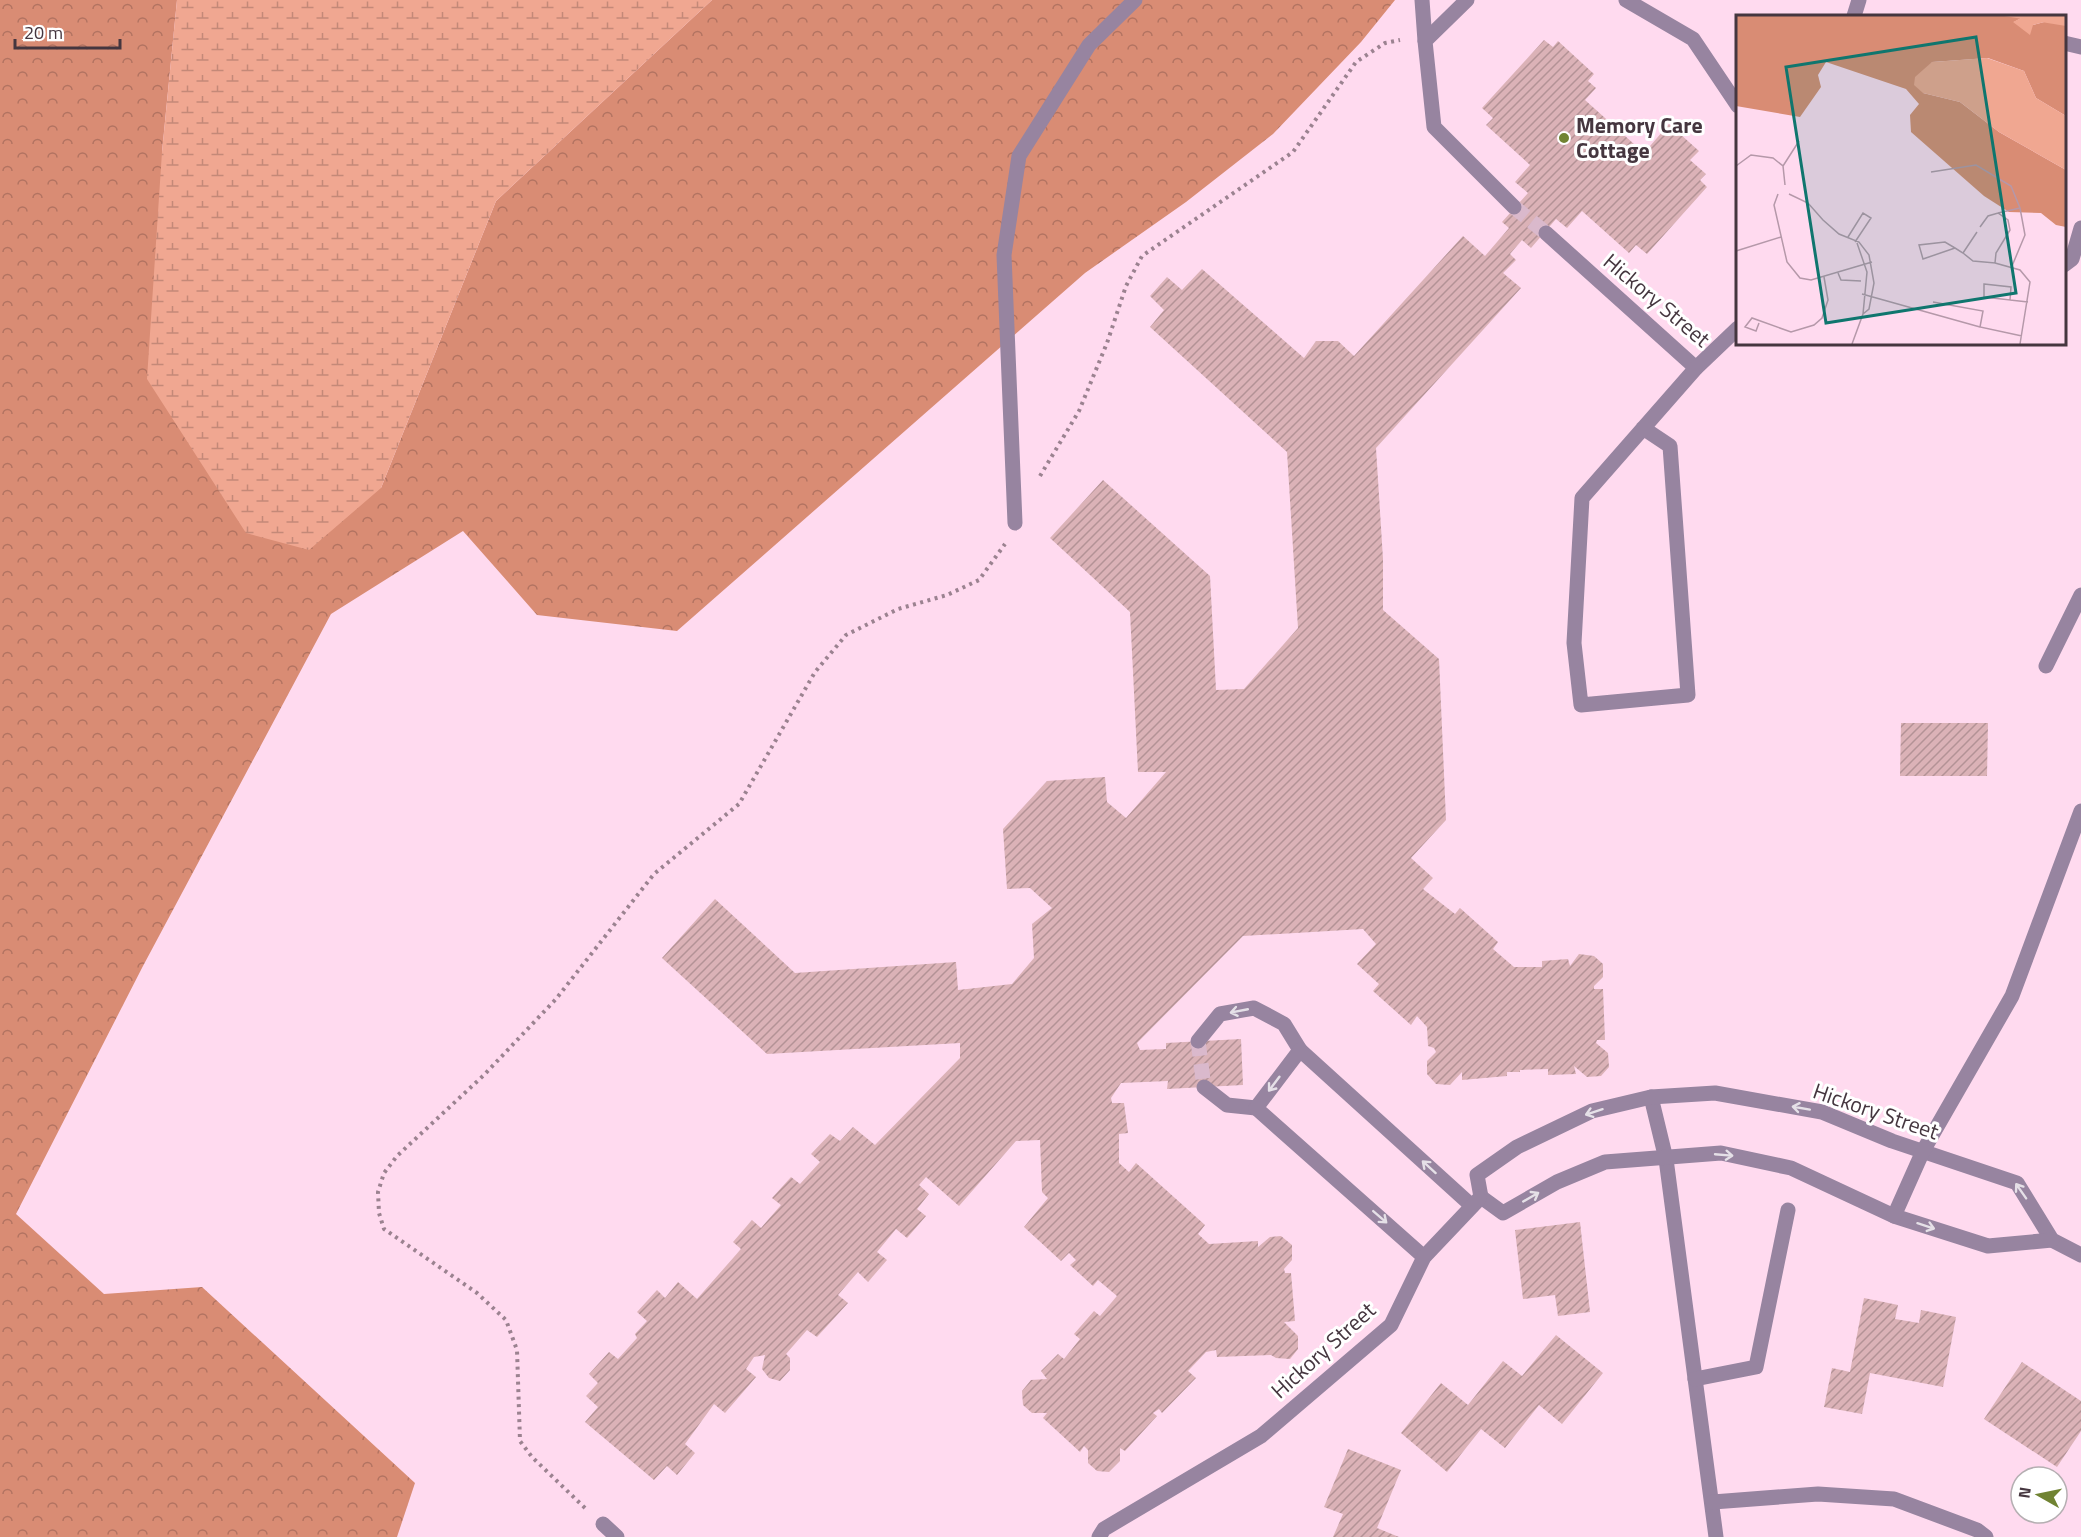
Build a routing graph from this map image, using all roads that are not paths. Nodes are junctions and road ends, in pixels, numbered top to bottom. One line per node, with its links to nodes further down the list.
1 (1135, 0): 18 (street)
2 (1422, 0): 7 (street)
3 (1467, 0): 7 (street)
4 (1626, 0): 10 (street)
5 (1859, 0): 6 (street)
6 (1854, 15)
7 (1425, 41): 11 (street)
8 (2066, 43): 9 (street)
9 (2081, 47)
10 (1736, 104)
11 (1514, 207)
12 (2081, 228): 14 (street)
13 (1546, 233): 16 (street, Hickory Street)
14 (2066, 264)
15 (1736, 329): 16 (street, Hickory Street)
16 (1696, 368): 17 (street)
17 (1643, 428): 17 (street)
18 (1015, 523)
19 (2081, 595): 20 (street)
20 (2046, 666)
21 (2081, 811): 27 (street)
22 (1198, 1041): 23 (street, one-way to 22)
23 (1300, 1050): 26 (street, one-way to 26); 29 (street, one-way to 23)
24 (1204, 1087): 26 (street)
25 (1651, 1097): 27 (street, Hickory Street, one-way to 25); 28 (street); 29 (street, Hickory Street, one-way to 29)
26 (1257, 1108): 34 (street, one-way to 34)
27 (1923, 1151): 31 (street); 32 (street, Hickory Street, one-way to 27)
28 (1666, 1160): 29 (street, one-way to 28); 31 (street, one-way to 31); 35 (street)
29 (1477, 1201): 34 (street, Hickory Street)
30 (1788, 1210): 35 (street)
31 (1894, 1216): 32 (street, one-way to 32)
32 (2052, 1240): 33 (street, Hickory Street)
33 (2081, 1256)
34 (1424, 1257): 39 (street, Hickory Street)
35 (1695, 1379): 36 (street)
36 (1713, 1502): 40 (street); 41 (street)
37 (603, 1524): 38 (street)
38 (617, 1537)
39 (1099, 1537)
40 (1716, 1537)
41 (1986, 1537)

